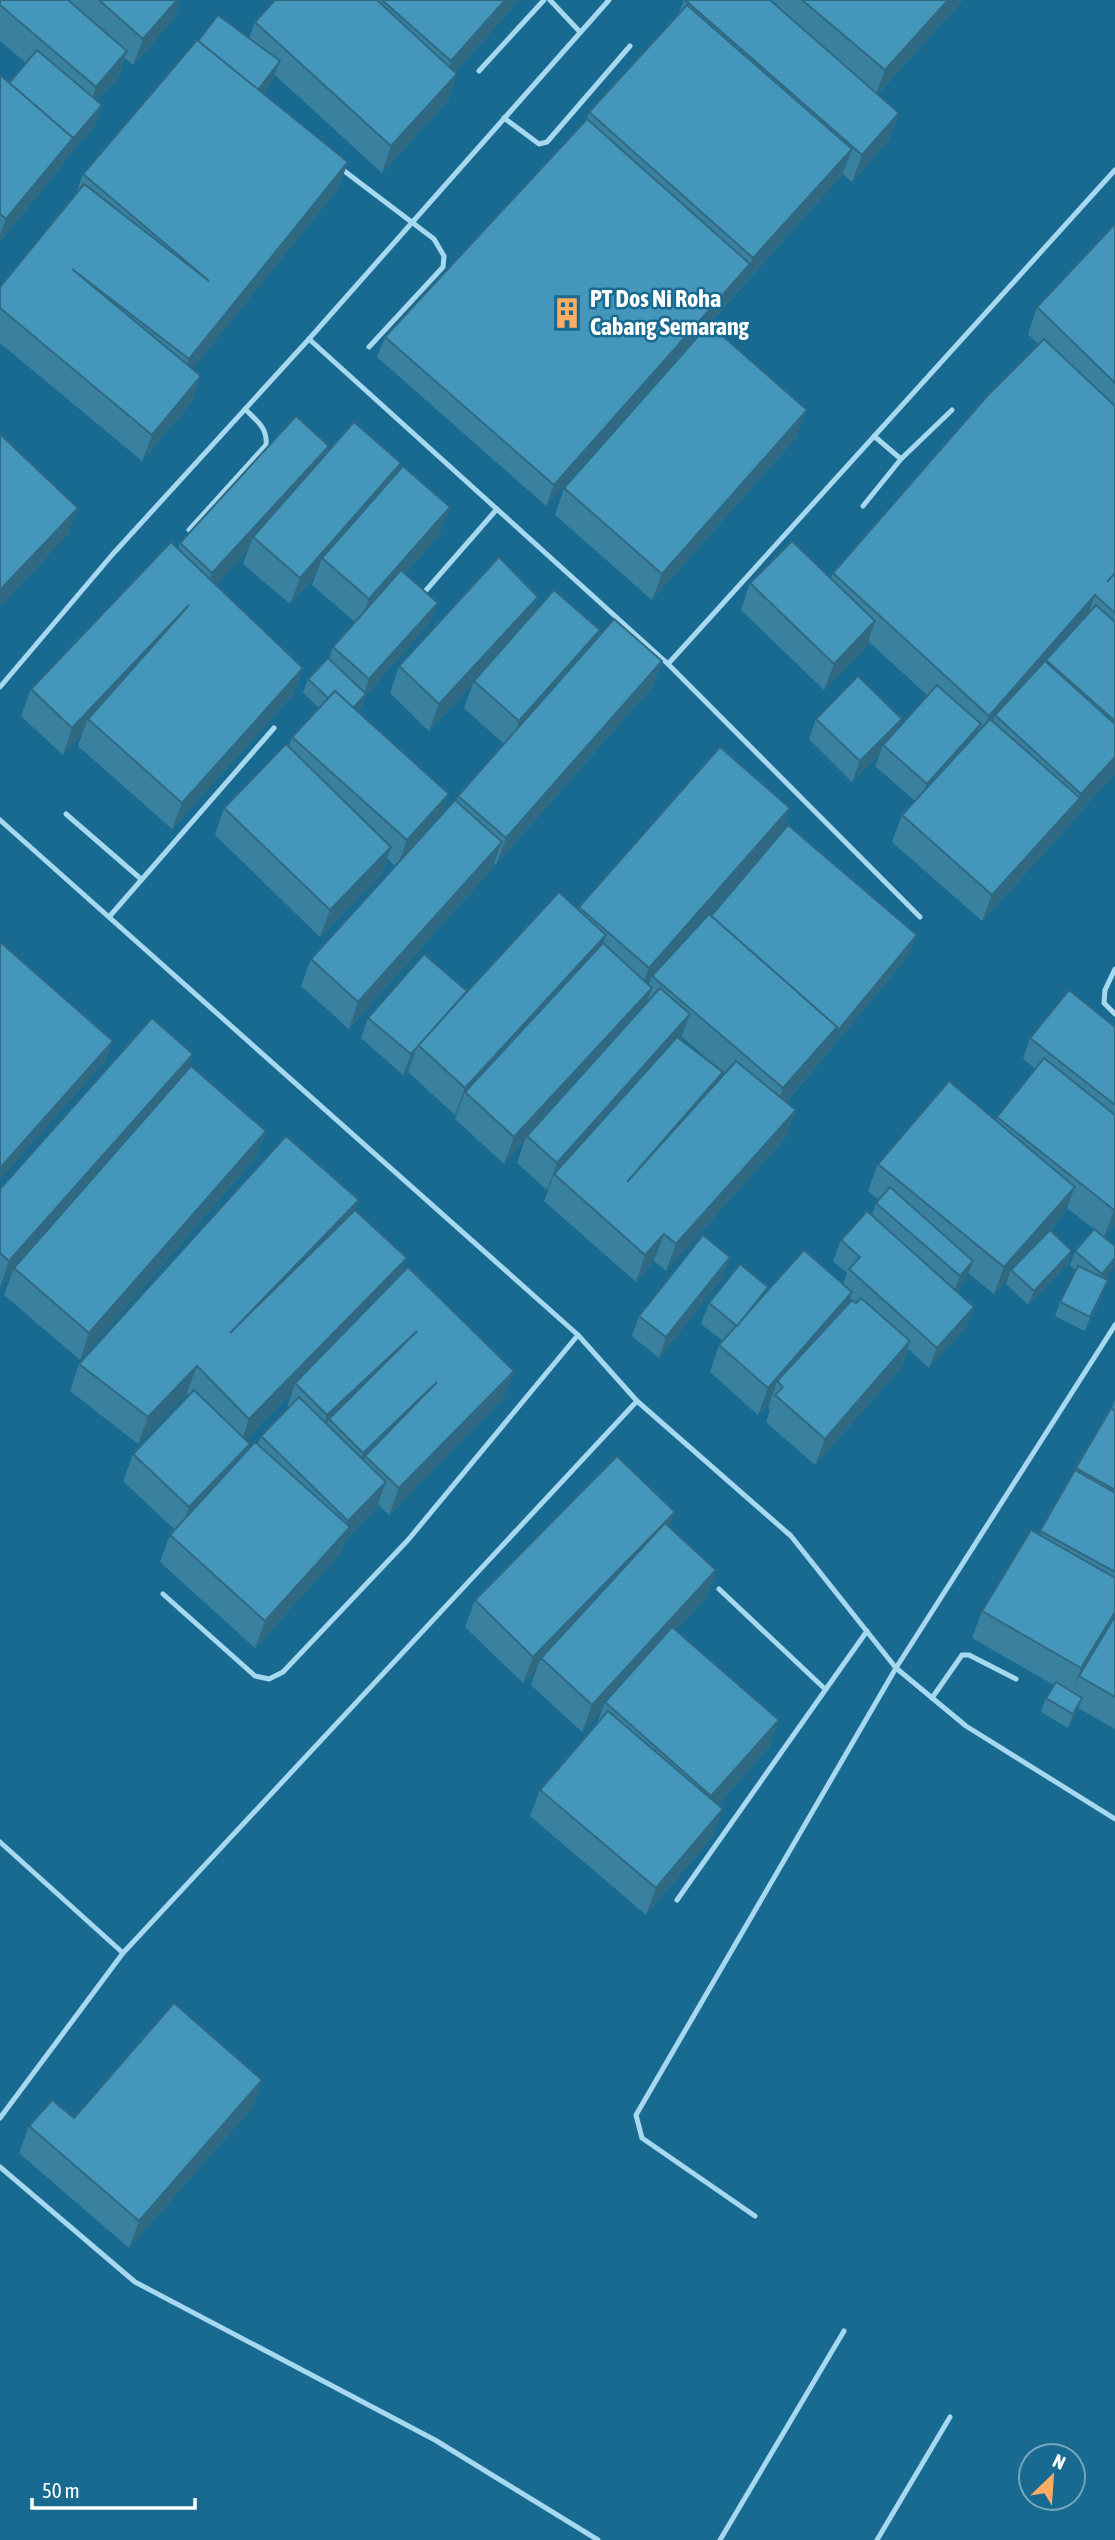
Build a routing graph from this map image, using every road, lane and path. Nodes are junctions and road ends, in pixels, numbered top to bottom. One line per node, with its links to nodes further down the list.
1 (544, 0): 6 (lane)
2 (550, 0): 4 (lane)
3 (609, 0): 4 (lane)
4 (580, 32): 7 (lane)
5 (630, 46): 7 (lane)
6 (480, 71)
7 (504, 118): 10 (lane)
8 (331, 161): 10 (lane)
9 (1115, 170): 15 (lane)
10 (411, 222): 11 (lane); 12 (lane)
11 (309, 339): 13 (lane); 18 (lane)
12 (369, 347)
13 (245, 409): 19 (lane); 22 (lane)
14 (952, 410): 16 (lane)
15 (874, 436): 16 (lane); 21 (lane)
16 (901, 460): 17 (lane)
17 (863, 506)
18 (497, 509): 20 (lane); 21 (lane)
19 (189, 530)
20 (418, 599)
21 (668, 664): 28 (lane)
22 (0, 687)
23 (274, 728): 26 (lane)
24 (66, 814): 26 (lane)
25 (0, 820): 27 (lane)
26 (141, 879): 27 (lane)
27 (109, 917): 32 (lane)
28 (920, 917)
29 (1115, 969): 30 (lane)
30 (1115, 1014)
31 (1115, 1325): 37 (lane)
32 (578, 1335): 33 (lane); 35 (lane)
33 (637, 1401): 36 (lane); 44 (lane)
34 (719, 1589): 39 (lane)
35 (163, 1594)
36 (867, 1631): 37 (lane); 39 (lane)
37 (896, 1668): 40 (lane); 47 (lane)
38 (1016, 1679): 40 (lane)
39 (825, 1689): 43 (lane)
40 (932, 1698): 41 (lane)
41 (1115, 1819)
42 (0, 1842): 44 (lane)
43 (677, 1900)
44 (124, 1952): 45 (lane)
45 (0, 2118)
46 (0, 2167): 50 (lane)
47 (755, 2216)
48 (844, 2331): 51 (lane)
49 (950, 2417): 52 (lane)
50 (598, 2540)
51 (720, 2540)
52 (877, 2540)

